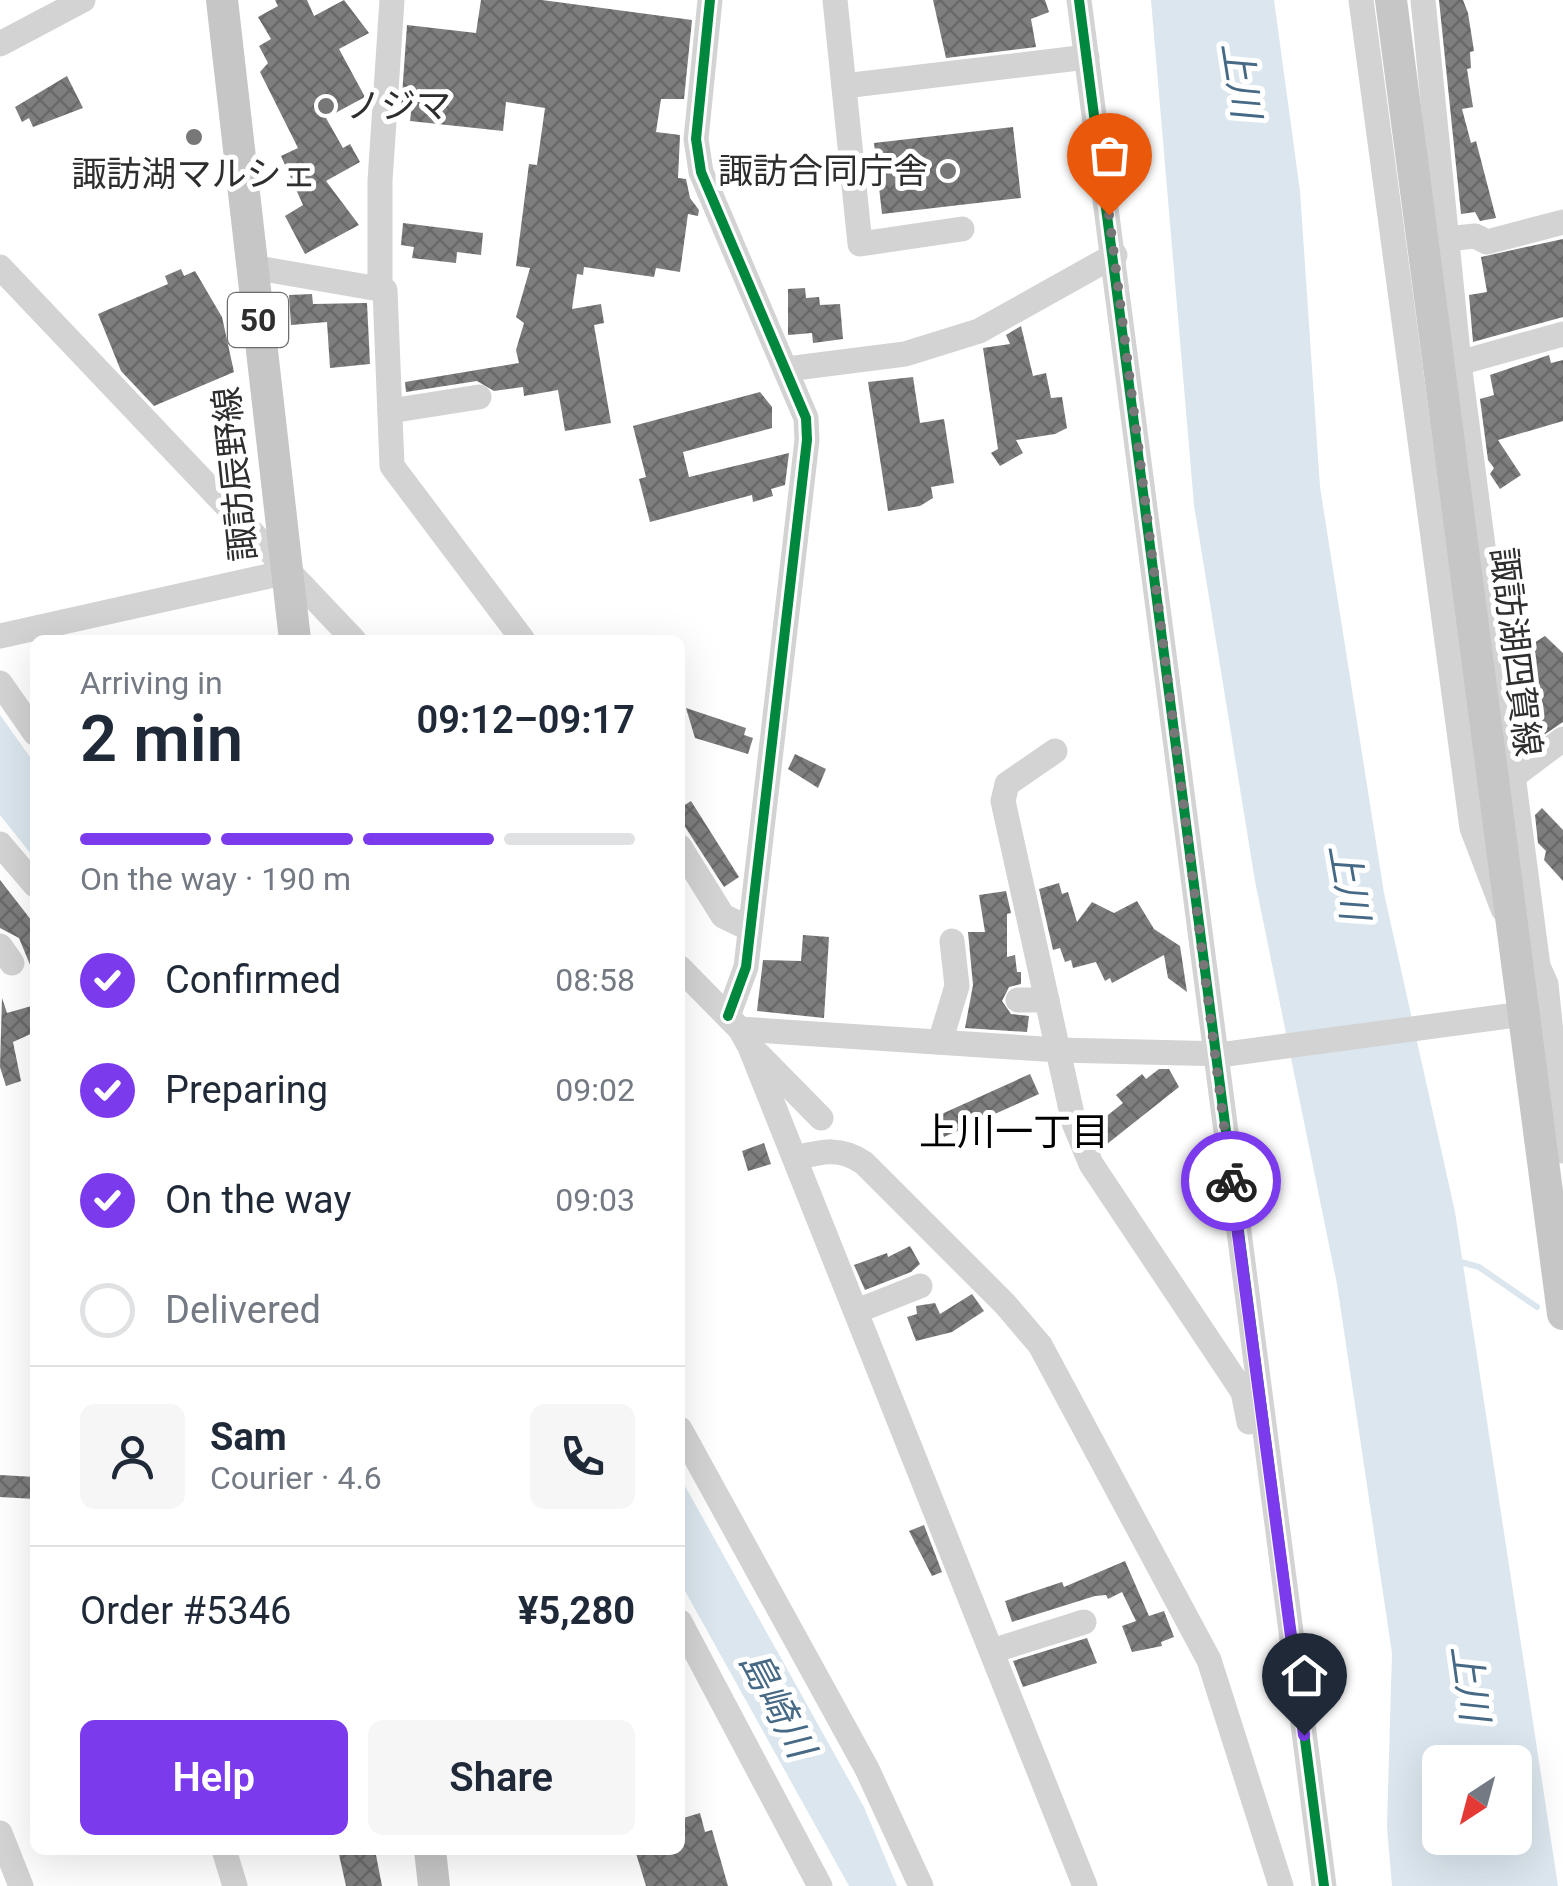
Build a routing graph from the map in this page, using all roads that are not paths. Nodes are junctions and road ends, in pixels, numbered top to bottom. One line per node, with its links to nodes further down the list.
1 (83, 0): 10 (street)
2 (222, 0): 18 (main road, 諏訪辰野線 / 50)
3 (392, 0): 19 (street)
4 (710, 0): 22 (street)
5 (836, 0): 12 (street)
6 (1080, 0): 11 (street)
7 (1360, 0): 38 (street)
8 (1391, 0): 38 (main road, 諏訪湖四賀線)
9 (1422, 0): 15 (street)
10 (0, 44)
11 (1088, 57): 12 (street); 16 (street)
12 (844, 86): 14 (street)
13 (1563, 222): 15 (street)
14 (962, 229)
15 (1446, 239): 21 (street)
16 (1114, 255): 22 (street); 49 (street)
17 (0, 267): 25 (street)
18 (252, 267): 19 (street); 25 (main road, 諏訪辰野線 / 50)
19 (380, 288): 24 (street)
20 (1563, 334): 21 (street)
21 (1459, 364): 34 (street)
22 (787, 369): 39 (street)
23 (479, 397): 24 (street)
24 (390, 411): 28 (street)
25 (286, 572): 26 (main road, 諏訪辰野線 / 50); 27 (street); 29 (street)
26 (294, 635)
27 (349, 635)
28 (519, 635)
29 (0, 636)
30 (0, 683): 31 (street)
31 (30, 726)
32 (1563, 739): 34 (street)
33 (1056, 751): 43 (street)
34 (1515, 775): 51 (street)
35 (2, 851): 37 (street)
36 (685, 855): 39 (street)
37 (30, 881)
38 (1510, 922): 45 (main road, 諏訪湖四賀線)
39 (750, 928): 46 (street)
40 (952, 940): 47 (street)
41 (685, 973): 46 (street)
42 (1018, 1000): 43 (street)
43 (1047, 1000): 48 (street)
44 (1190, 1003): 49 (street)
45 (1517, 1016): 49 (street); 53 (main road, 諏訪湖四賀線)
46 (740, 1030): 47 (street); 50 (street); 52 (street)
47 (940, 1042): 48 (street)
48 (1058, 1050): 49 (street); 58 (street)
49 (1216, 1054): 58 (street)
50 (822, 1118)
51 (1563, 1150)
52 (796, 1158): 55 (street); 71 (street)
53 (1559, 1261): 56 (main road, 諏訪湖四賀線)
54 (920, 1286): 55 (street)
55 (857, 1310): 61 (street)
56 (1563, 1314)
57 (685, 1438): 69 (street)
58 (1271, 1471): 72 (street)
59 (1084, 1622): 61 (street)
60 (685, 1631): 68 (street)
61 (992, 1651): 70 (street)
62 (0, 1833): 65 (street)
63 (226, 1855): 66 (street)
64 (431, 1855): 67 (main road)
65 (21, 1886)
66 (235, 1886)
67 (434, 1886)
68 (820, 1886)
69 (922, 1886)
70 (1085, 1886)
71 (1281, 1886)
72 (1324, 1886)

